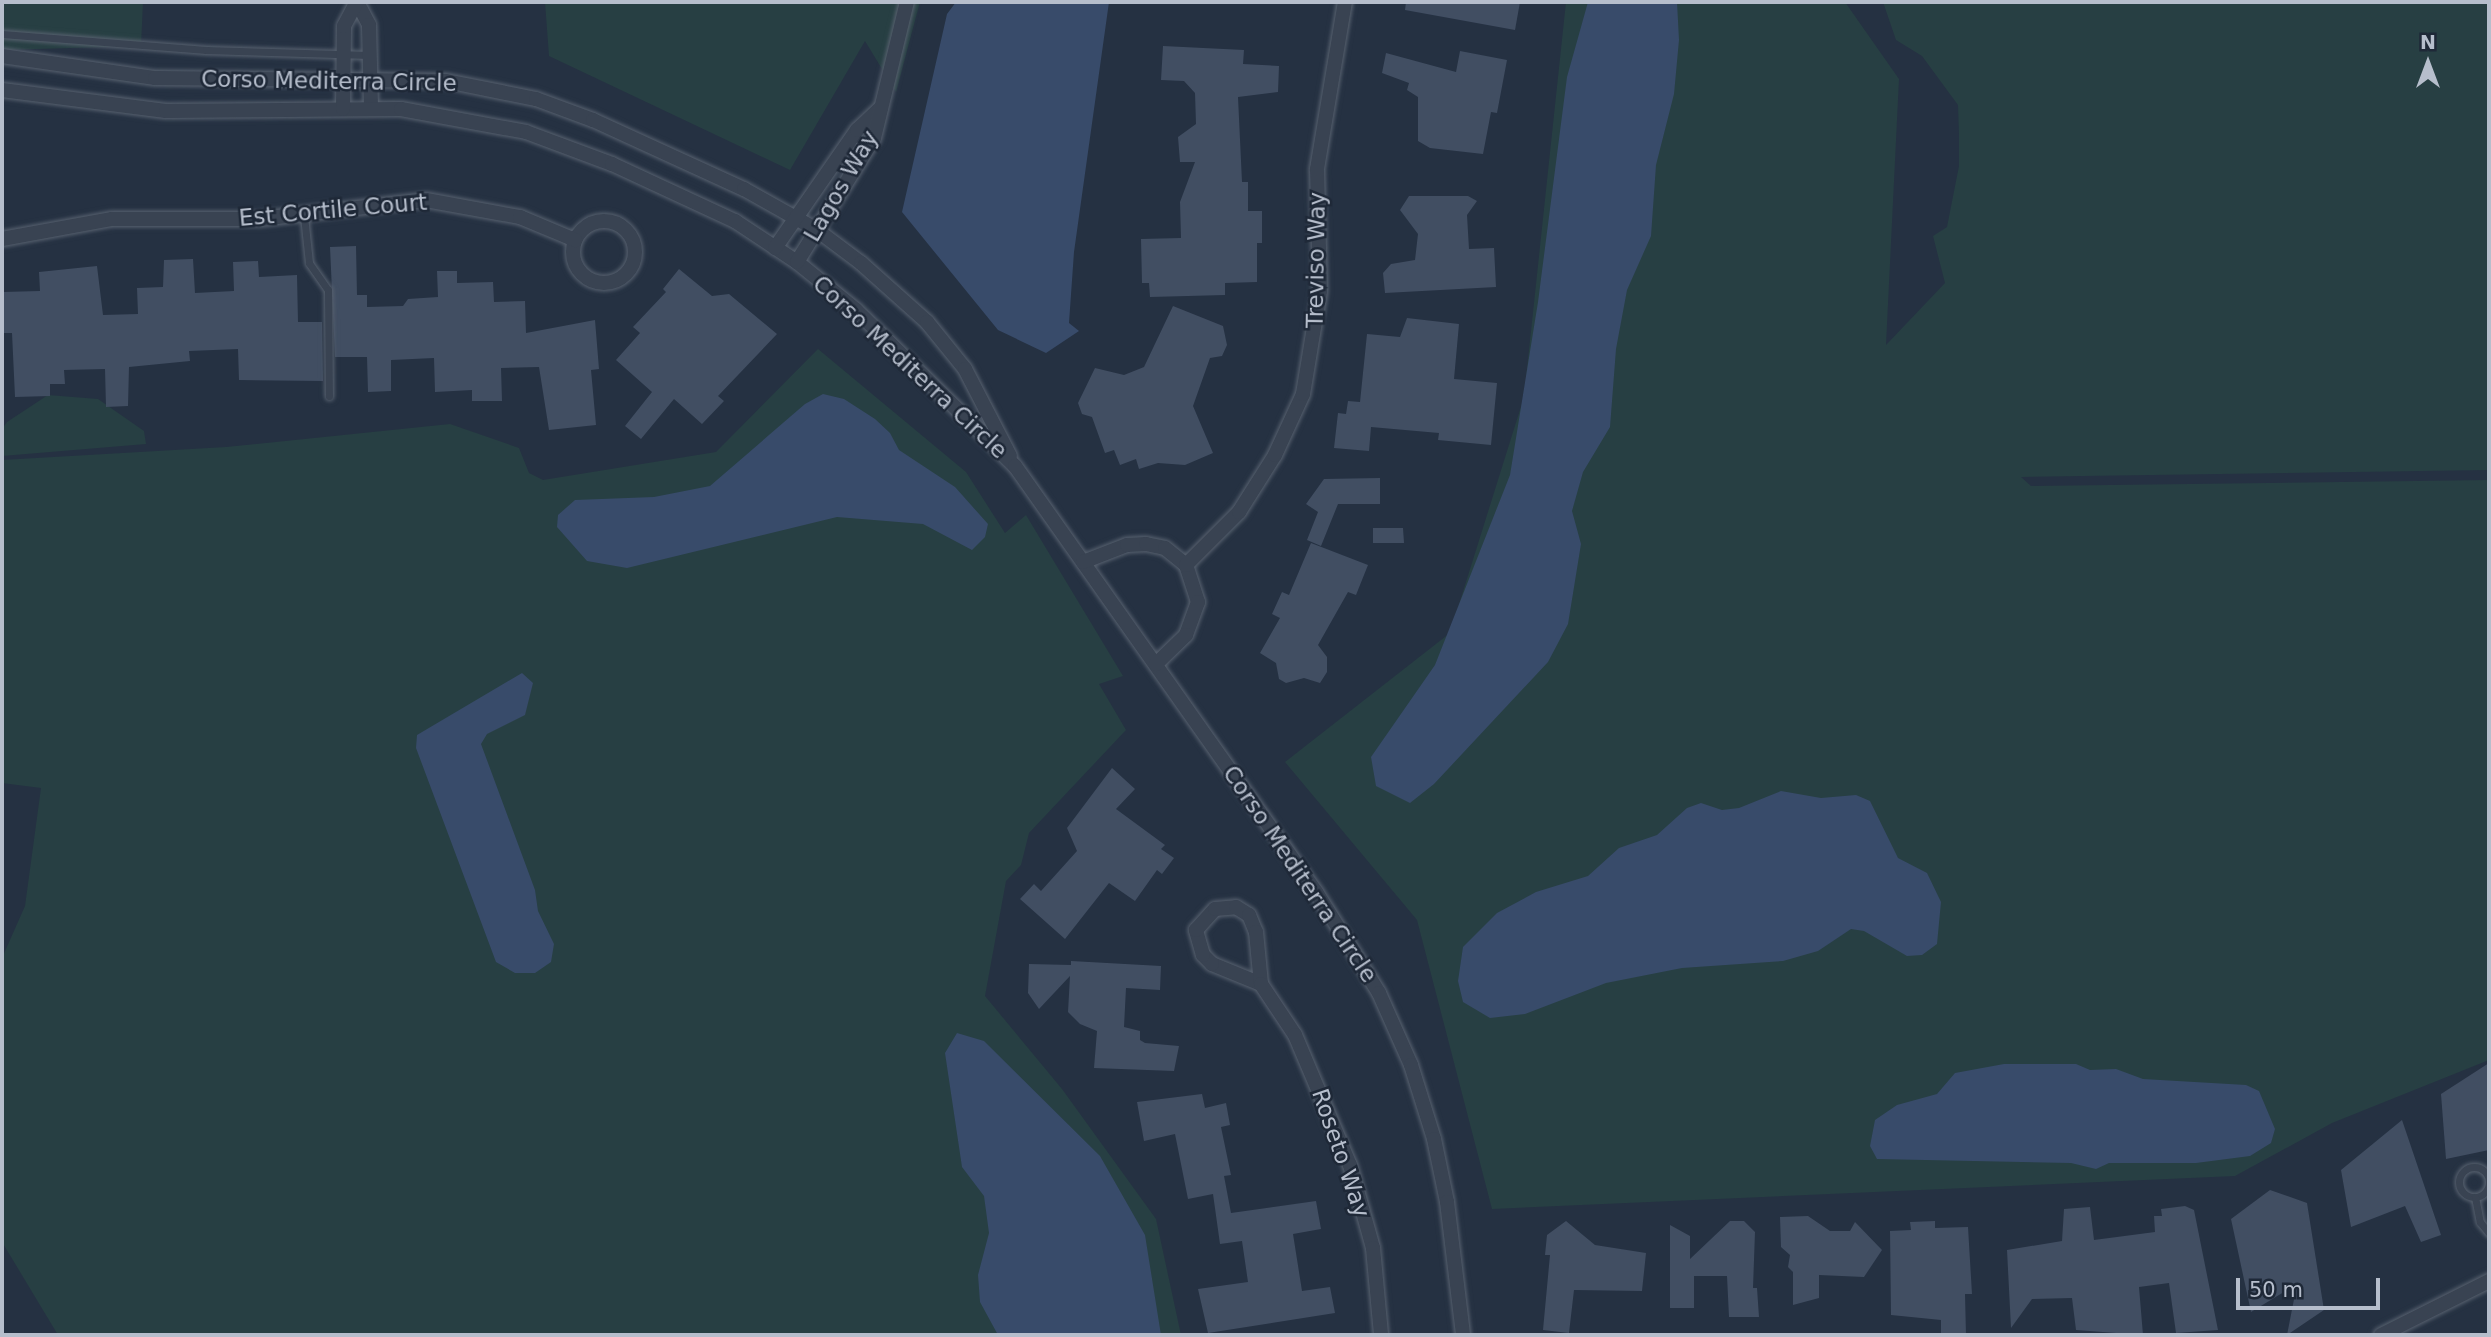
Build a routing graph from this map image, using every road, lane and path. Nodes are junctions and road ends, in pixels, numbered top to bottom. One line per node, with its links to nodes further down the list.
1 (907, 2): 10 (street, Lagos Way)
2 (1345, 2): 23 (street, Treviso Way)
3 (2, 34): 4 (lane)
4 (344, 55): 5 (lane); 5 (street); 7 (street)
5 (370, 55): 8 (street)
6 (2, 56): 7 (street, Corso Mediterra Circle)
7 (343, 78): 8 (street, Corso Mediterra Circle); 11 (street)
8 (370, 78): 12 (street); 14 (street, Corso Mediterra Circle)
9 (2, 90): 11 (street, Corso Mediterra Circle)
10 (881, 108): 14 (street, Lagos Way); 15 (street, Lagos Way)
11 (343, 109): 12 (street, Corso Mediterra Circle)
12 (371, 109): 18 (street, Corso Mediterra Circle)
13 (304, 216): 16 (street, Est Cortile Court); 17 (street, Est Cortile Court); 20 (lane)
14 (796, 218): 15 (street, Corso Mediterra Circle); 18 (street, Lagos Way)
15 (817, 230): 19 (street, Lagos Way); 21 (street, Corso Mediterra Circle)
16 (2, 239)
17 (575, 240): 17 (street)
18 (775, 247): 19 (street, Corso Mediterra Circle)
19 (797, 262): 21 (street, Corso Mediterra Circle)
20 (329, 396)
21 (1015, 466): 22 (street, Corso Mediterra Circle)
22 (1083, 562): 23 (street); 24 (street, Corso Mediterra Circle)
23 (1186, 565): 24 (street)
24 (1156, 664): 30 (street, Corso Mediterra Circle)
25 (1261, 984): 25 (street, Roseto Way); 29 (street, Roseto Way)
26 (2476, 1197): 26 (lane); 27 (lane)
27 (2489, 1233)
28 (2489, 1281): 31 (street)
29 (1381, 1335)
30 (1463, 1335)
31 (2381, 1335)

